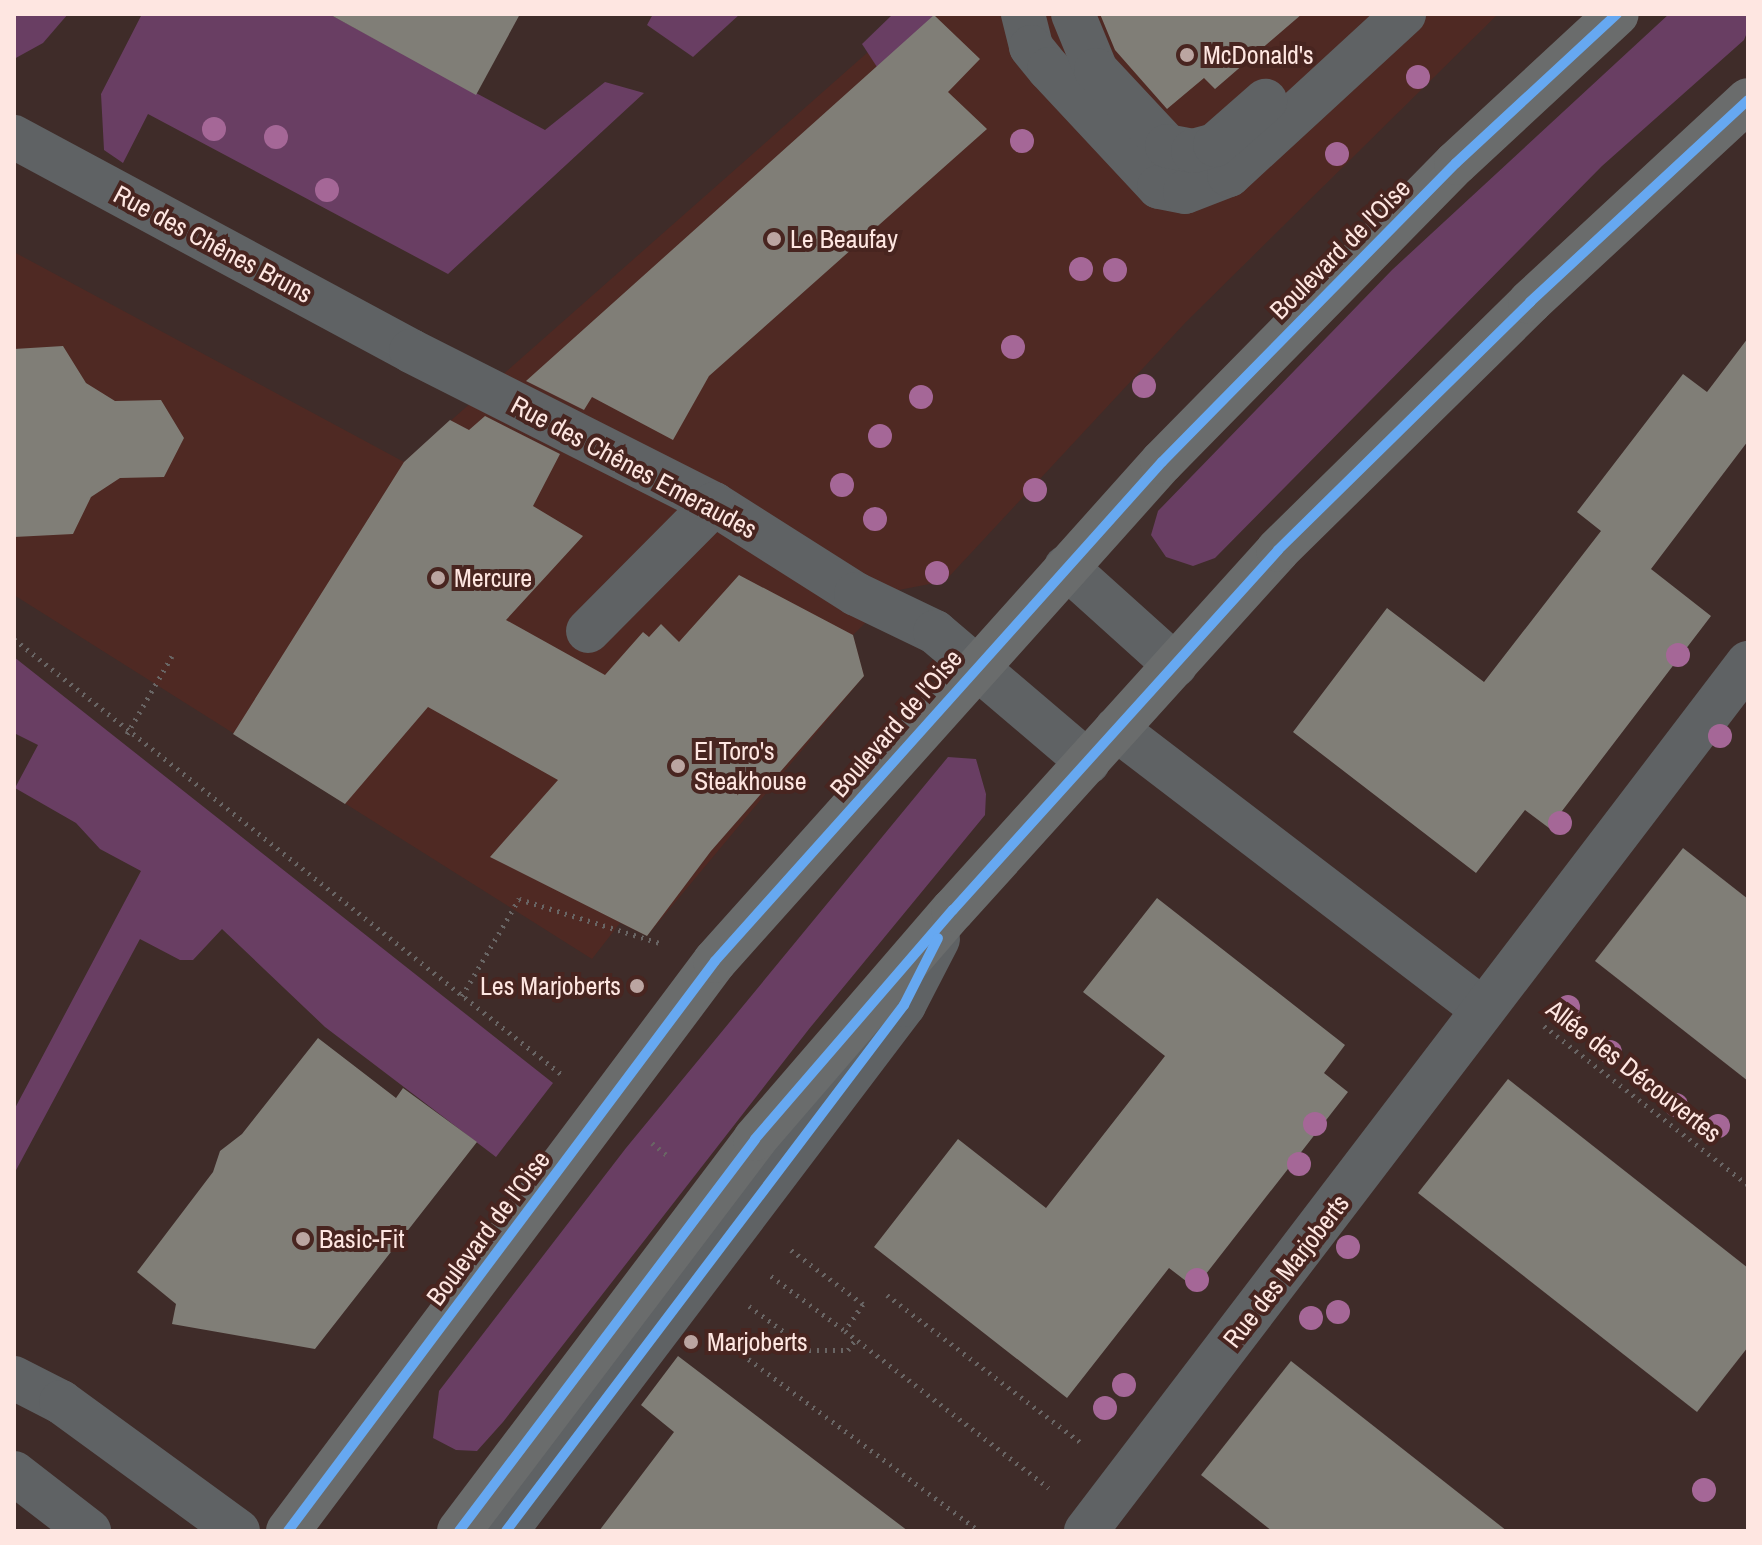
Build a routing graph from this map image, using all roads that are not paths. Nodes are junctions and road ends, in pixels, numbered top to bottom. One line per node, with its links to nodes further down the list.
1 (1023, 14): 3 (street)
2 (1359, 14): 5 (street)
3 (1404, 14)
4 (1617, 14): 10 (main road, Boulevard de l'Oise)
5 (1073, 18)
6 (1748, 100): 13 (main road)
7 (14, 137): 8 (street, Rue des Chênes Bruns)
8 (411, 351): 9 (street, Rue des Chênes Emeraudes)
9 (714, 504): 11 (street); 14 (street, Rue des Chênes Emeraudes)
10 (1066, 567): 13 (street); 14 (main road, Boulevard de l'Oise)
11 (588, 631)
12 (1748, 663): 18 (street, Rue des Marjoberts)
13 (1175, 665): 15 (main road)
14 (973, 668): 16 (street, Boulevard de l'Oise); 23 (main road, Boulevard de l'Oise)
15 (1116, 729): 16 (main road); 18 (street)
16 (1088, 762): 17 (main road)
17 (953, 910): 24 (main road); 25 (street)
18 (1489, 999): 26 (street, Rue des Marjoberts)
19 (14, 1378): 22 (street)
20 (14, 1473): 21 (street)
21 (89, 1531)
22 (238, 1531)
23 (288, 1531)
24 (459, 1531)
25 (506, 1531)
26 (1086, 1531)

